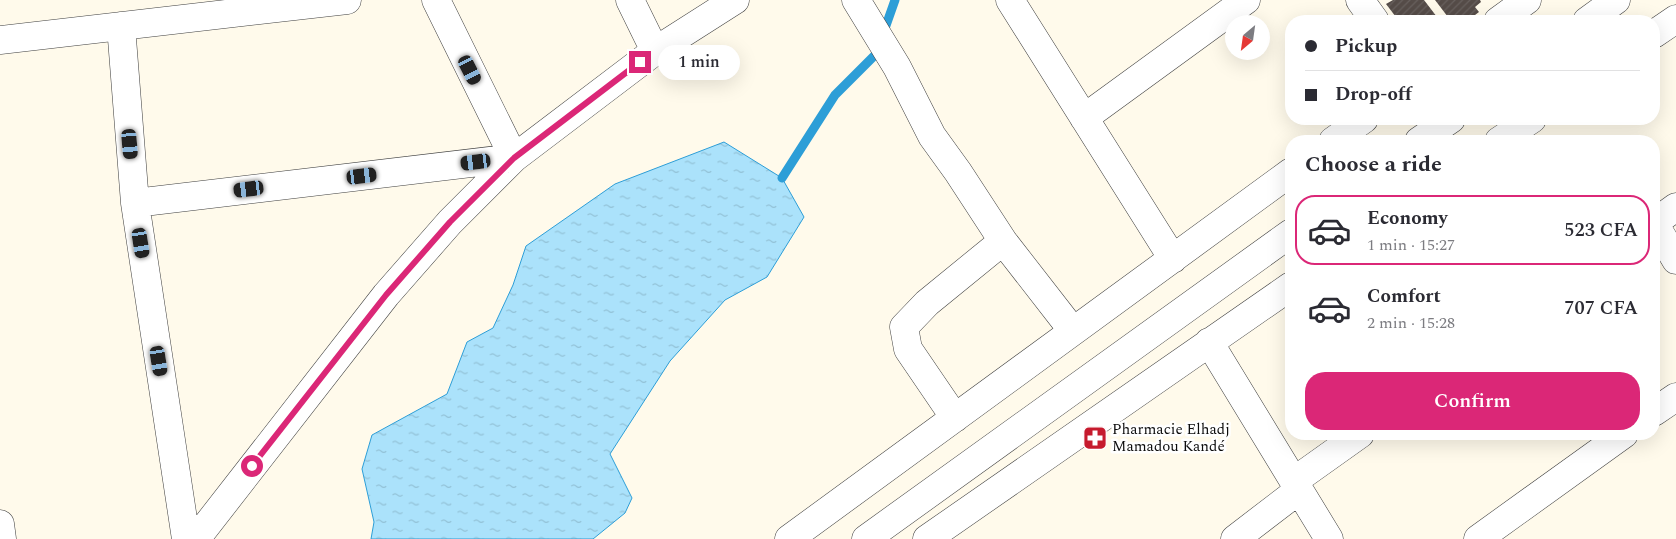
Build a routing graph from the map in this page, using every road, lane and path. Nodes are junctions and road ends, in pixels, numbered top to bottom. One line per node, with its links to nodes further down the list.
1 (347, 0): 15 (street)
2 (436, 0): 26 (street)
3 (630, 0): 18 (street)
4 (735, 0): 18 (street)
5 (856, 0): 33 (street)
6 (1010, 0): 19 (street)
7 (1246, 0): 19 (street)
8 (1360, 0): 11 (street)
9 (1527, 0): 12 (street)
10 (1616, 0): 13 (street)
11 (1371, 15)
12 (1506, 15)
13 (1595, 15)
14 (1676, 19): 16 (street)
15 (121, 26): 17 (street); 28 (street)
16 (1660, 30)
17 (0, 40)
18 (656, 51): 26 (street)
19 (1084, 118): 34 (street)
20 (1356, 125): 23 (street)
21 (1443, 125): 24 (street)
22 (1523, 125): 25 (street)
23 (1342, 135)
24 (1428, 135)
25 (1508, 135)
26 (514, 158): 28 (street); 48 (street)
27 (1285, 176): 34 (street)
28 (135, 203): 47 (street)
29 (1676, 207): 30 (street)
30 (1660, 219)
31 (1660, 233): 35 (street)
32 (1285, 237): 50 (street)
33 (1004, 241): 37 (street); 41 (street)
34 (1173, 259): 37 (street)
35 (1676, 260)
36 (1285, 290): 38 (street)
37 (1073, 332): 41 (street)
38 (1210, 342): 44 (street); 51 (street)
39 (1676, 396): 40 (street)
40 (1660, 408)
41 (955, 418): 49 (street)
42 (1352, 440): 44 (street)
43 (1616, 440): 54 (street)
44 (1296, 485): 52 (street); 53 (street)
45 (0, 524): 46 (street)
46 (2, 539)
47 (186, 539)
48 (196, 539)
49 (789, 539)
50 (866, 539)
51 (927, 539)
52 (1235, 539)
53 (1329, 539)
54 (1478, 539)

